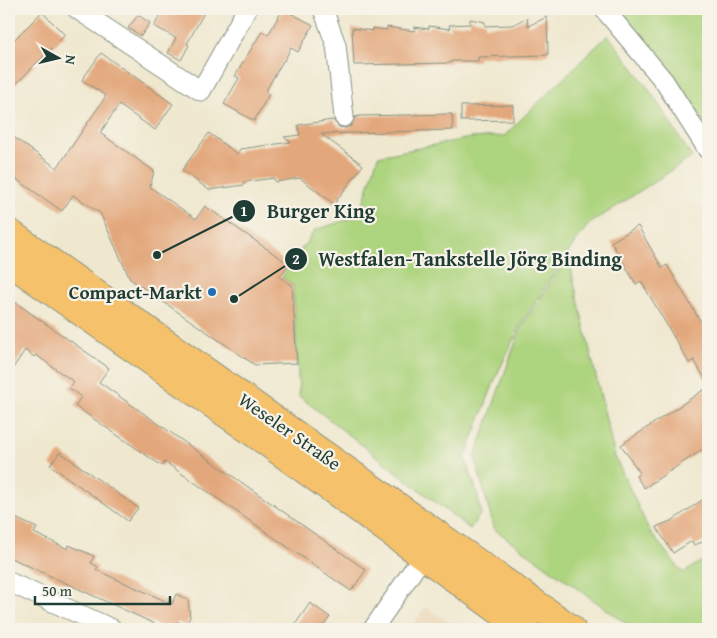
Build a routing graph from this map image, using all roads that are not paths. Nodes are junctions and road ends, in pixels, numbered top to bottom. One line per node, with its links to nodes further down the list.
1 (77, 9): 2 (street)
2 (247, 9)
3 (323, 9): 5 (street)
4 (604, 9): 6 (street)
5 (344, 117)
6 (708, 150)
7 (9, 233): 9 (main road, Weseler Straße)
8 (9, 261): 9 (main road, Weseler Straße)
9 (430, 546): 12 (street); 13 (main road, Weseler Straße); 14 (main road, Weseler Straße)
10 (9, 582): 11 (street)
11 (112, 629)
12 (374, 629)
13 (525, 629)
14 (571, 629)

